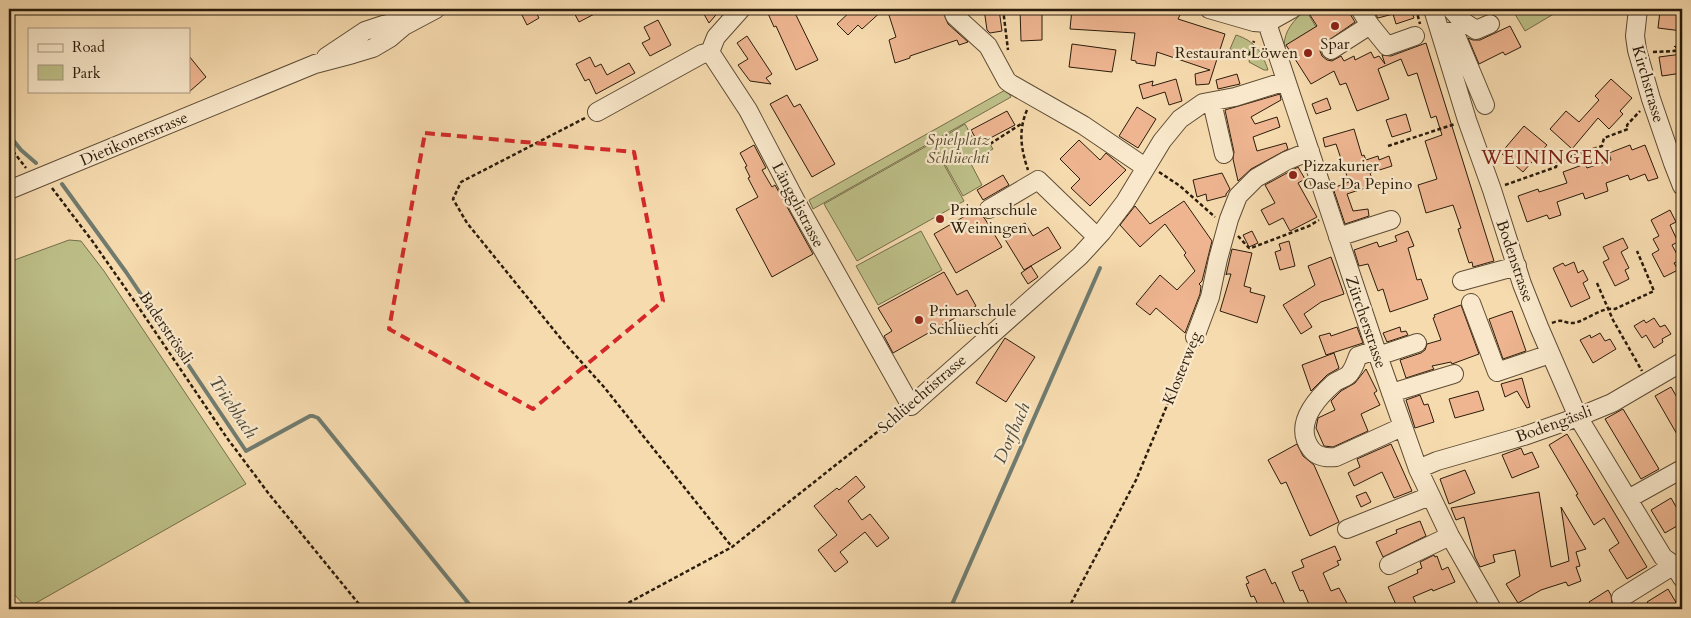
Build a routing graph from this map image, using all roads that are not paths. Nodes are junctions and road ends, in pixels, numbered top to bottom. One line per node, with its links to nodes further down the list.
1 (741, 9): 16 (street)
2 (952, 9): 23 (street)
3 (1209, 9): 10 (street)
4 (1292, 9): 10 (street)
5 (1360, 9): 12 (street)
6 (1433, 9): 13 (street, Bodenstrasse)
7 (1451, 9): 11 (street)
8 (1638, 9): 24 (street, Kirchstrasse)
9 (428, 12): 25 (street, Dietikonerstrasse)
10 (1267, 23): 17 (street, Zürcherstrasse)
11 (1490, 24)
12 (1370, 25): 14 (street); 15 (street)
13 (1440, 32): 19 (street); 30 (street, Bodenstrasse)
14 (1415, 36)
15 (1331, 50)
16 (710, 52): 20 (street); 40 (street, Längglistrasse)
17 (1286, 80): 18 (street, Schlüechtistrasse); 21 (street, Zürcherstrasse)
18 (1215, 102): 22 (street); 23 (street, Schlüechtistrasse)
19 (1485, 105)
20 (598, 112)
21 (1310, 151): 29 (street, Zürcherstrasse); 33 (street, Klosterweg)
22 (1224, 154)
23 (1146, 166): 28 (street, Schlüechtistrasse)
24 (1682, 186)
25 (9, 190)
26 (989, 209): 28 (street)
27 (1391, 220): 29 (street)
28 (1097, 237): 40 (street, Schlüechtistrasse)
29 (1338, 237): 35 (street, Zürcherstrasse)
30 (1517, 266): 31 (street); 36 (street, Bodenstrasse)
31 (1462, 281)
32 (1471, 303): 36 (street)
33 (1195, 337)
34 (1417, 343): 35 (street)
35 (1377, 353): 39 (street, Zürcherstrasse); 42 (street)
36 (1550, 354): 41 (street, Bodenstrasse)
37 (1682, 362): 41 (street, Bodengässli)
38 (1454, 374): 39 (street)
39 (1391, 393): 42 (street, Zürcherstrasse)
40 (911, 406)
41 (1578, 417): 43 (street, Bodengässli); 46 (street, Bodenstrasse)
42 (1402, 427): 43 (street, Zürcherstrasse)
43 (1418, 469): 45 (street, Zürcherstrasse)
44 (1682, 469): 46 (street)
45 (1430, 496): 47 (street); 48 (street, Zürcherstrasse)
46 (1628, 499): 50 (street, Bodenstrasse)
47 (1347, 529)
48 (1450, 536): 49 (street); 52 (street, Zürcherstrasse)
49 (1389, 565)
50 (1678, 572): 51 (street)
51 (1621, 598)
52 (1492, 609)

